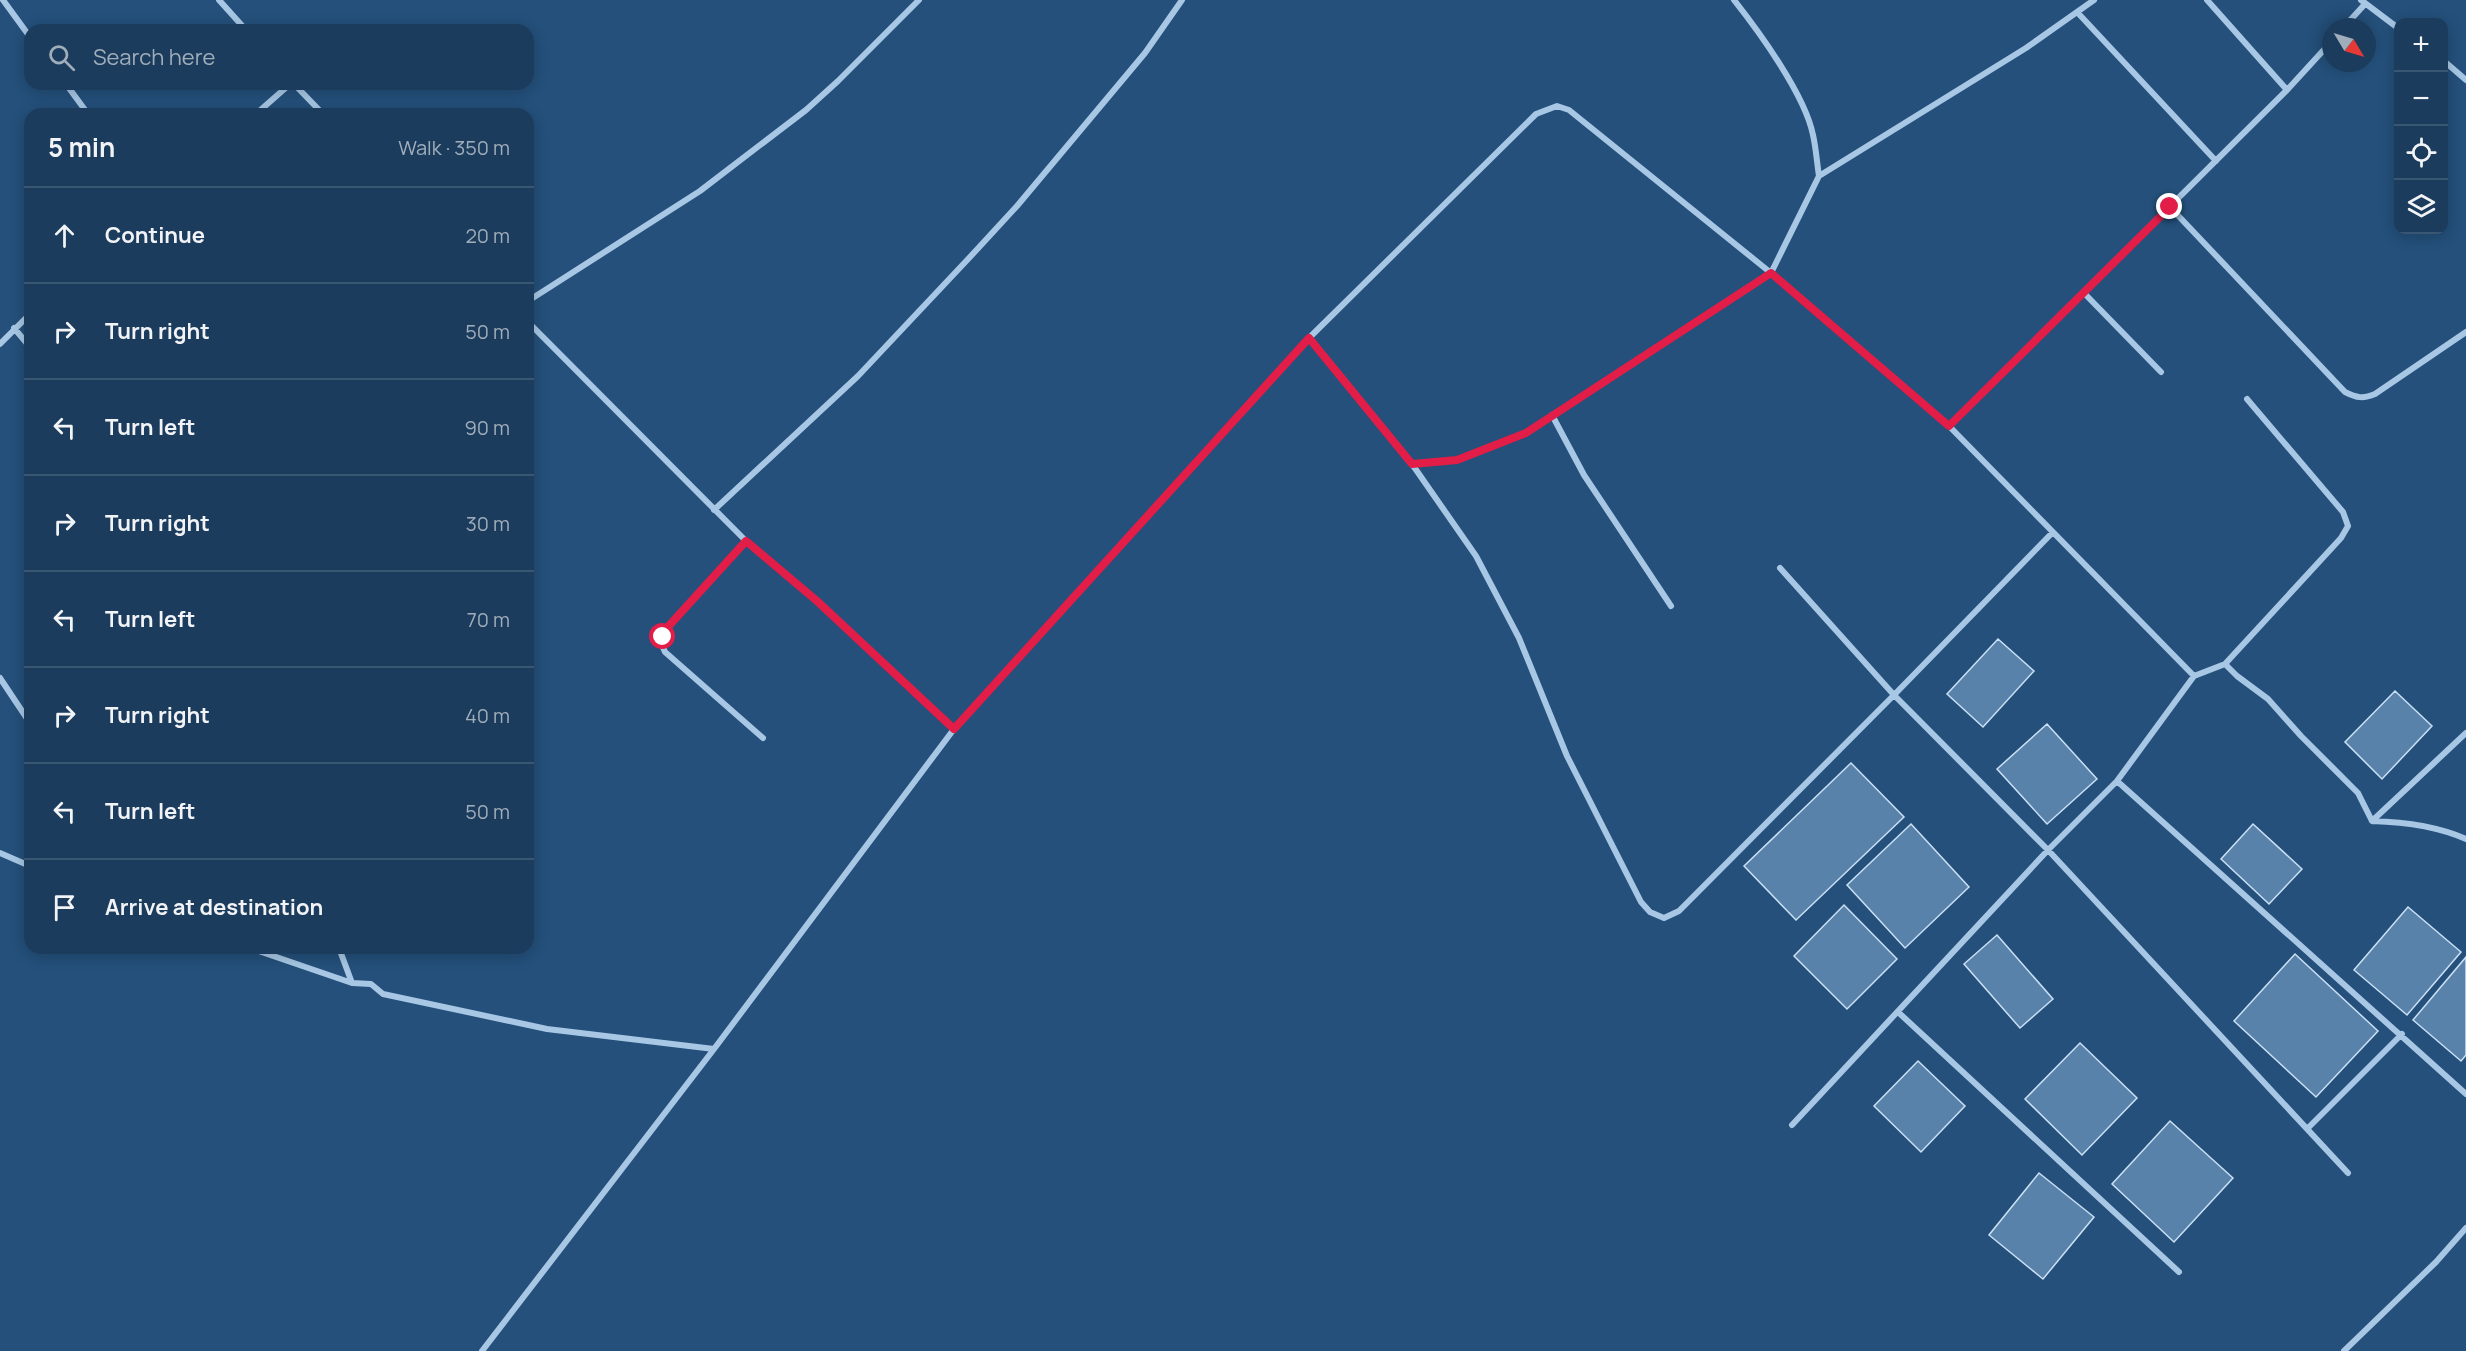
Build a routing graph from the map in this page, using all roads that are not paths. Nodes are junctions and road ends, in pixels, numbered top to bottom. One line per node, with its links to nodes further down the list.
1 (3, 0): 13 (street)
2 (219, 0): 11 (street)
3 (919, 0): 29 (street)
4 (1182, 0): 42 (street)
5 (1734, 0): 25 (street)
6 (2094, 0): 9 (street)
7 (2207, 0): 20 (street)
8 (2363, 2): 10 (street); 12 (street)
9 (2077, 12): 24 (street); 25 (street)
10 (2351, 18)
11 (241, 24)
12 (2394, 25)
13 (24, 29)
14 (2322, 52): 20 (street)
15 (2448, 64): 16 (street)
16 (2466, 80)
17 (70, 90): 21 (street)
18 (285, 90): 22 (street)
19 (298, 90): 23 (street)
20 (2287, 90): 24 (street)
21 (84, 108)
22 (263, 108)
23 (317, 108)
24 (2216, 160): 26 (street)
25 (1819, 176): 27 (street)
26 (2170, 207): 28 (street); 33 (street)
27 (1771, 273): 34 (street); 39 (street); 40 (street)
28 (2084, 293): 37 (street); 40 (street)
29 (534, 297)
30 (24, 320): 31 (street)
31 (14, 328): 35 (street); 36 (street)
32 (534, 328): 42 (street)
33 (2466, 332)
34 (1309, 338): 41 (street); 52 (street)
35 (24, 340)
36 (0, 344)
37 (2161, 372)
38 (2247, 399): 47 (street)
39 (1552, 416): 41 (street); 46 (street)
40 (1949, 426): 43 (street)
41 (1412, 464): 50 (street)
42 (714, 510): 44 (street)
43 (2052, 533): 48 (street); 50 (street)
44 (746, 541): 52 (street); 54 (street)
45 (1780, 568): 50 (street)
46 (1671, 606)
47 (2225, 664): 48 (street); 56 (street)
48 (2194, 676): 55 (street)
49 (0, 678): 51 (street)
50 (1894, 695): 58 (street)
51 (24, 712)
52 (954, 729): 66 (street)
53 (2466, 733): 56 (street)
54 (763, 738)
55 (2117, 781): 58 (street); 65 (street)
56 (2372, 820): 57 (street)
57 (2466, 839)
58 (2049, 850): 64 (street); 69 (street)
59 (0, 854): 60 (street)
60 (24, 864)
61 (267, 954): 63 (street)
62 (341, 954): 63 (street)
63 (352, 984): 66 (street)
64 (1898, 1012): 68 (street); 72 (street)
65 (2402, 1034): 67 (street); 69 (street)
66 (714, 1049): 73 (street)
67 (2466, 1094)
68 (1792, 1125)
69 (2307, 1129): 70 (street)
70 (2348, 1173)
71 (2466, 1228): 74 (street)
72 (2180, 1272)
73 (482, 1351)
74 (2344, 1351)

